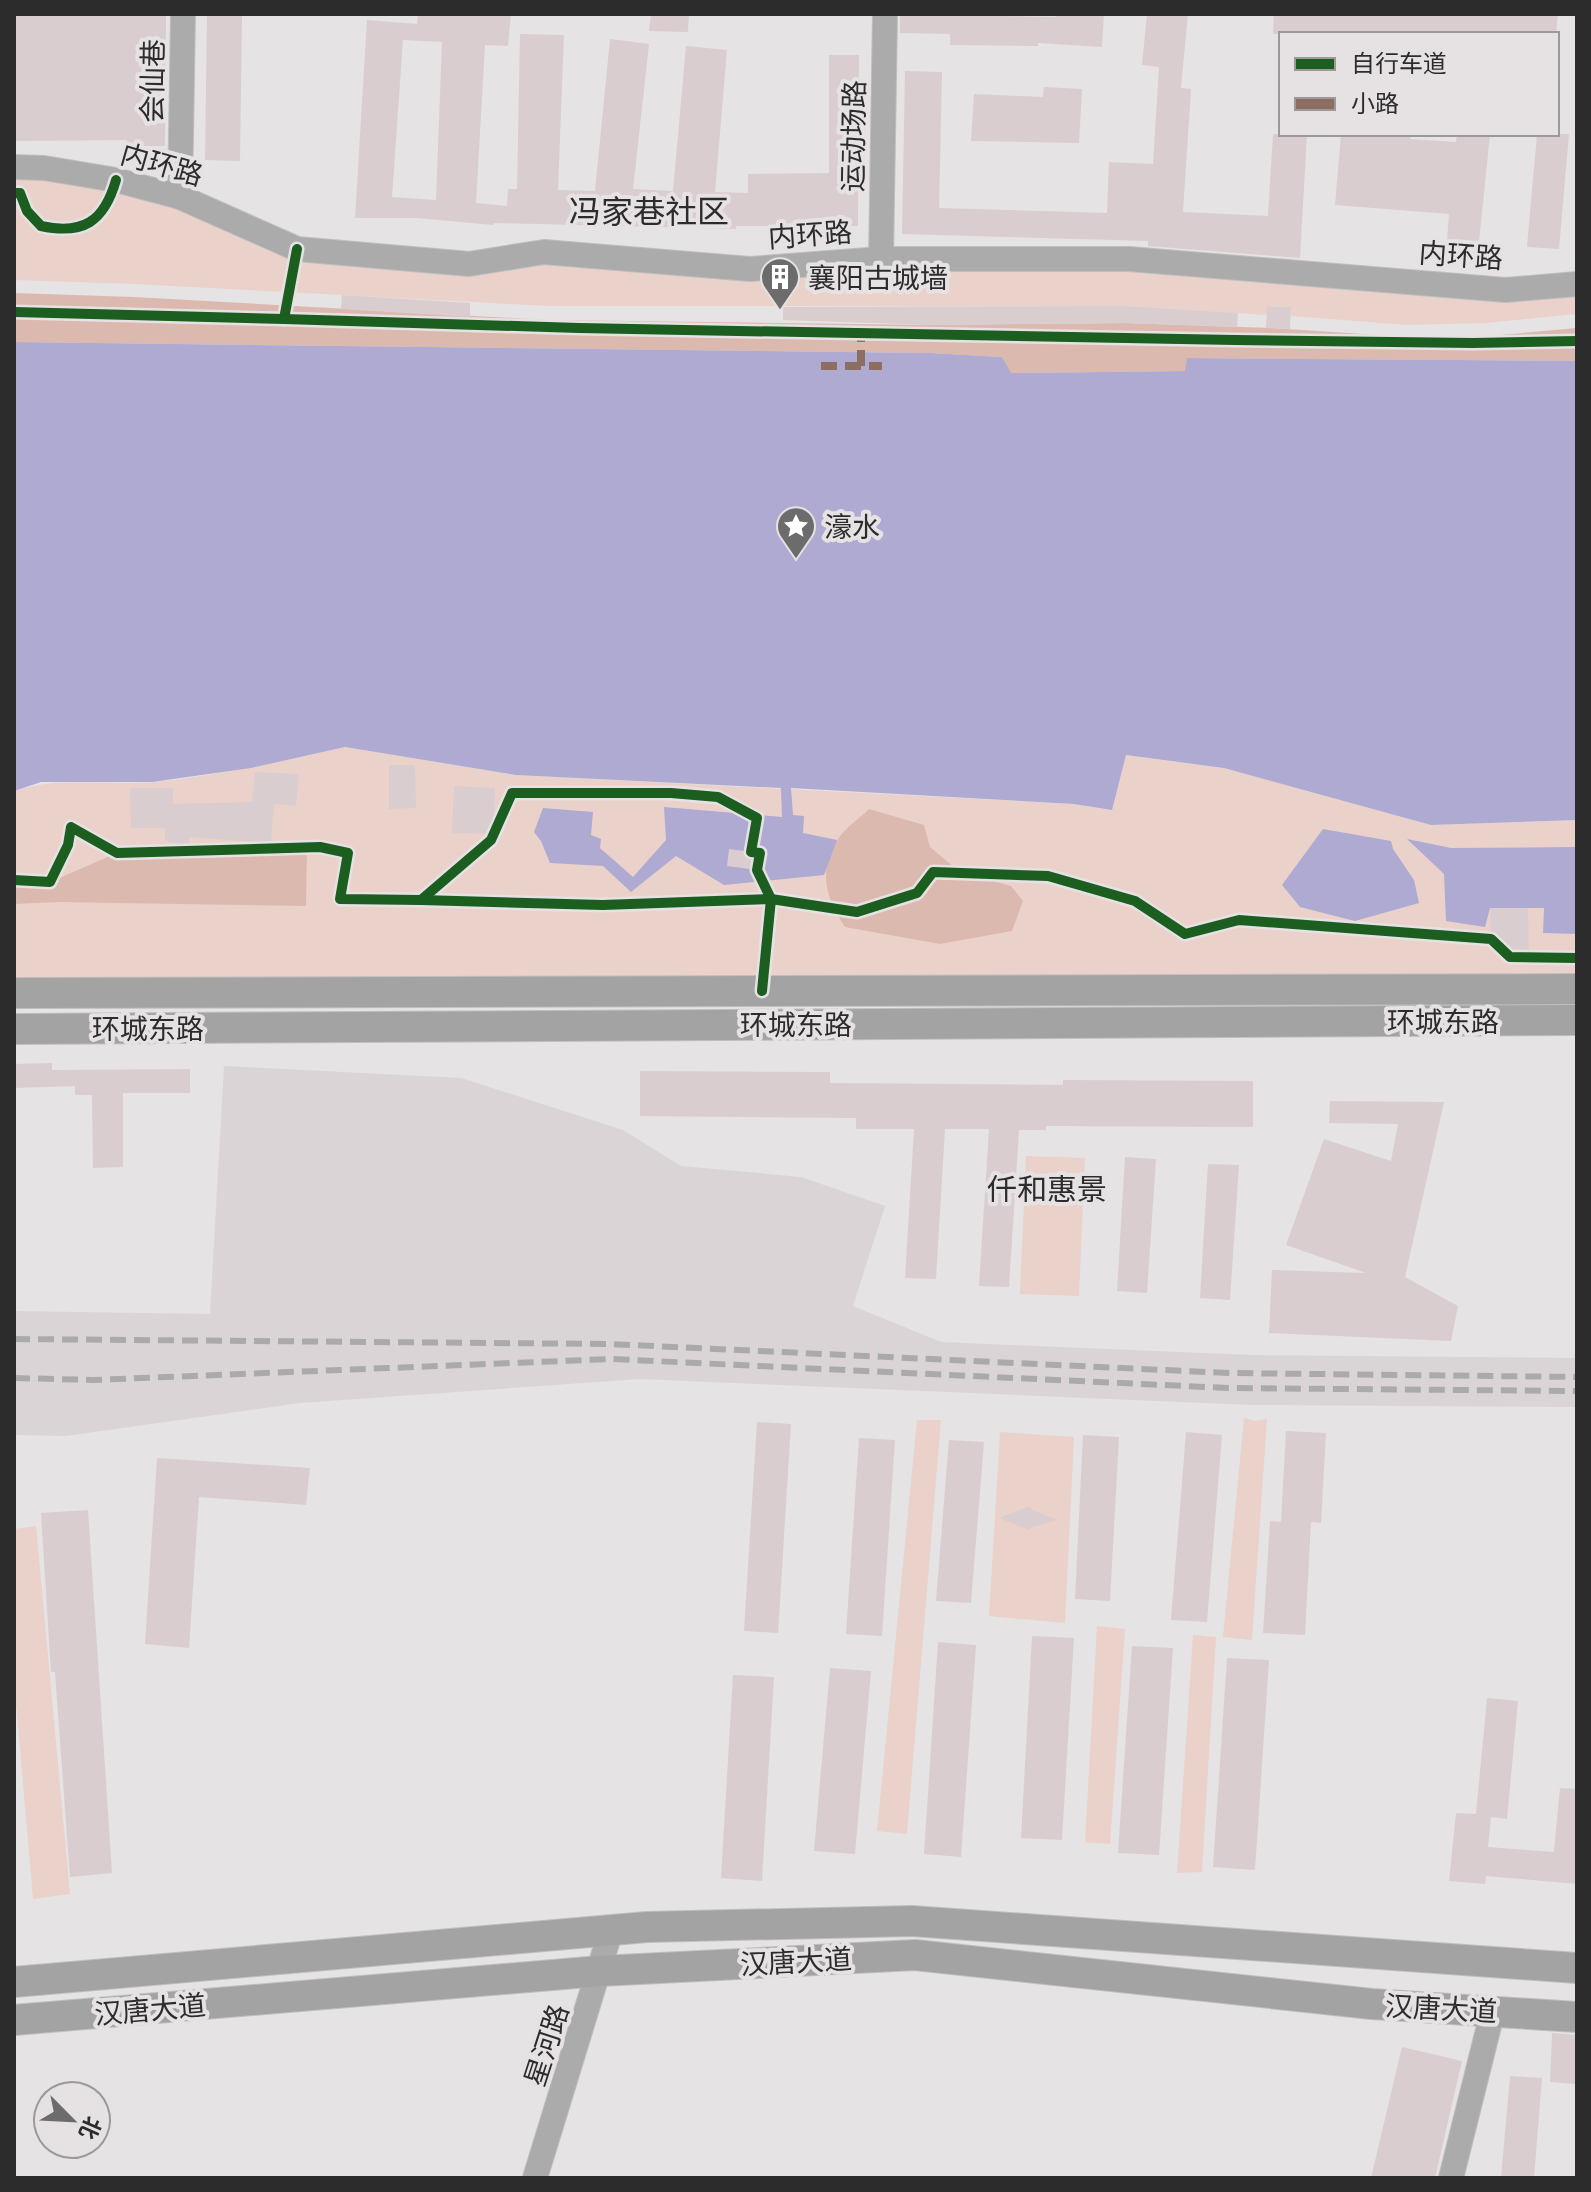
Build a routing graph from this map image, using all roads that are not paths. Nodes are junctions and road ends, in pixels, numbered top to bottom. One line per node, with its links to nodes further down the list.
1 (183, 14): 4 (street, 会仙巷)
2 (885, 14): 5 (street, 运动场路)
3 (14, 167): 4 (street, 内环路)
4 (180, 197): 5 (street, 内环路)
5 (881, 259): 6 (street, 内环路)
6 (1577, 284)
7 (1577, 989): 8 (main road, 环城东路)
8 (14, 993)
9 (1577, 1020): 10 (main road, 环城东路)
10 (14, 1029)
11 (611, 1930): 12 (main road, 汉唐大道); 13 (street, 星河路); 14 (main road, 汉唐大道)
12 (1577, 1968)
13 (600, 1971): 15 (main road, 汉唐大道); 17 (main road, 汉唐大道); 18 (street, 星河路)
14 (14, 1982)
15 (1493, 2010): 16 (main road, 汉唐大道); 19 (street)
16 (1577, 2017)
17 (14, 2020)
18 (535, 2178)
19 (1451, 2178)

